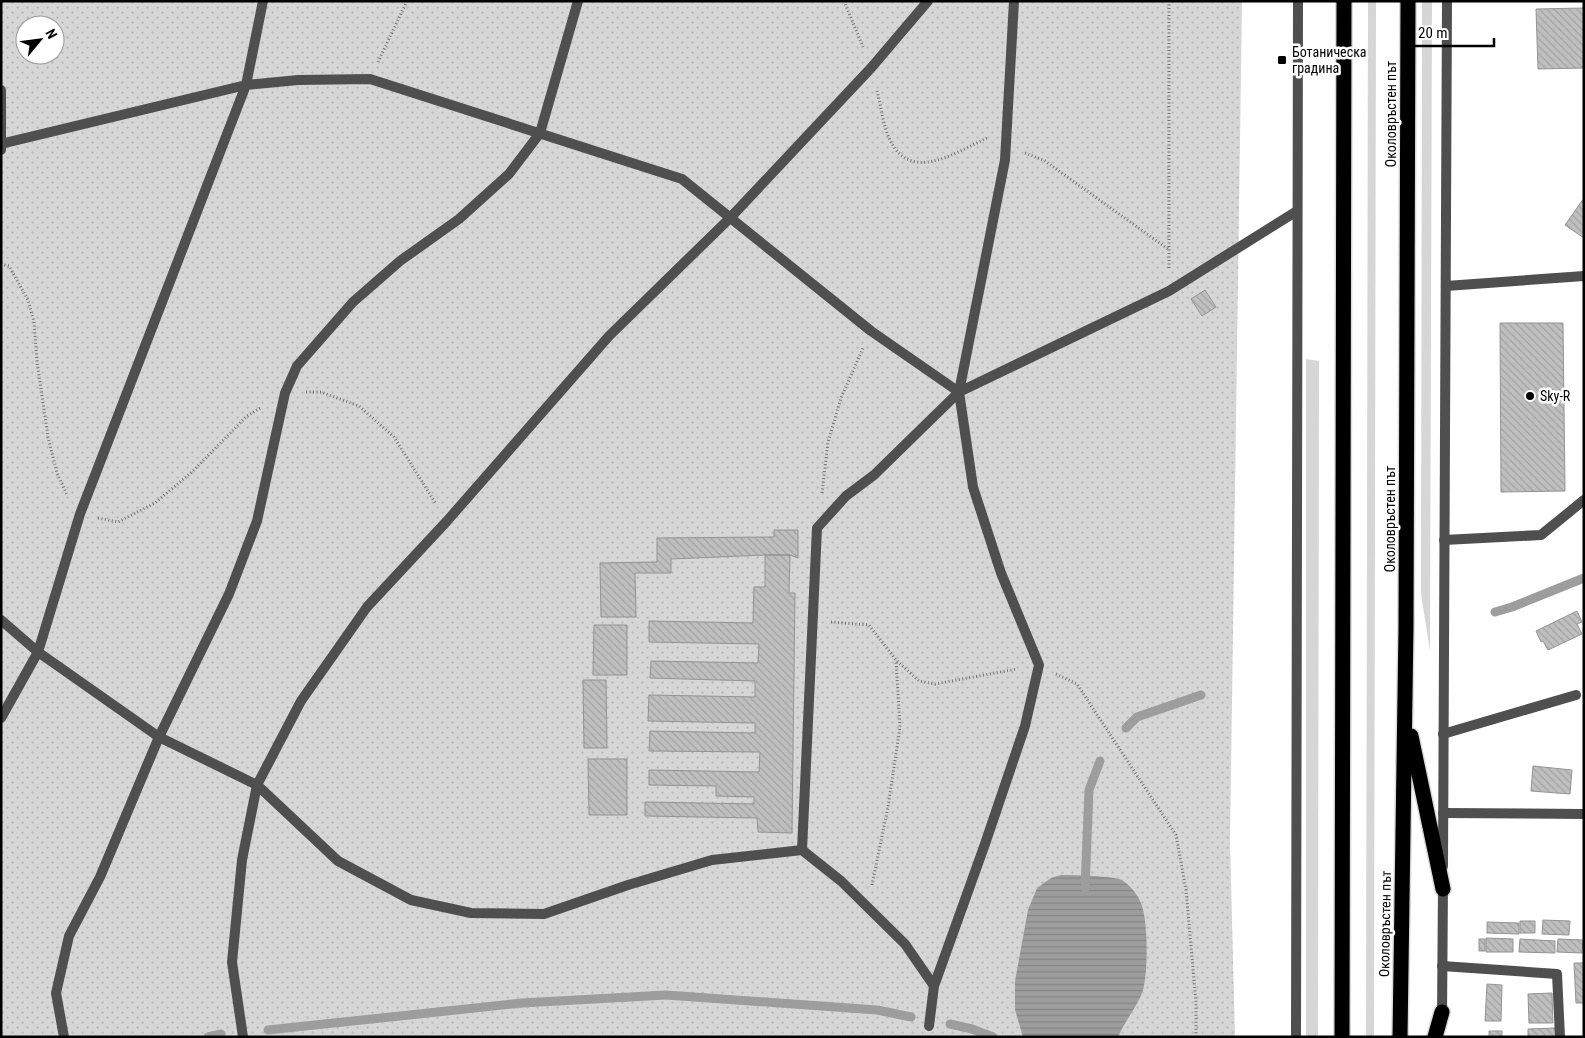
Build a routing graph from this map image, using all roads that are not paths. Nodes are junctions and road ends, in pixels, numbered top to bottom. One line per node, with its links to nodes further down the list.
1 (263, 1): 9 (street)
2 (578, 1): 11 (street)
3 (928, 1): 14 (street)
4 (1014, 1): 17 (street)
5 (1298, 1): 13 (street)
6 (1344, 1): 39 (highway)
7 (1408, 1): 23 (highway, Околовръстен път)
8 (1447, 1): 16 (street)
9 (246, 86): 11 (street); 12 (street); 21 (street)
10 (1, 90): 12 (street)
11 (540, 133): 14 (street); 26 (street)
12 (2, 146)
13 (1297, 211): 17 (street); 38 (street)
14 (730, 218): 17 (street); 27 (street)
15 (1584, 276): 16 (street)
16 (1446, 286): 19 (street)
17 (959, 392): 30 (street); 33 (street)
18 (1584, 500): 19 (street)
19 (1444, 540): 25 (street)
20 (1, 620): 21 (street)
21 (38, 652): 24 (street); 26 (street)
22 (1576, 695): 25 (street)
23 (1405, 708): 31 (highway); 40 (highway, Околовръстен път)
24 (1, 718)
25 (1443, 734): 28 (street)
26 (159, 737): 27 (street); 36 (street)
27 (257, 786): 30 (street); 37 (street)
28 (1443, 813): 29 (street); 31 (street)
29 (1584, 814)
30 (802, 850): 33 (street)
31 (1443, 889): 32 (street)
32 (1442, 966): 34 (street); 43 (street)
33 (934, 986): 35 (street)
34 (1442, 1012): 41 (highway); 42 (street)
35 (929, 1026)
36 (64, 1037)
37 (243, 1037)
38 (1296, 1037)
39 (1342, 1037)
40 (1400, 1037)
41 (1435, 1037)
42 (1442, 1037)
43 (1560, 1037)

